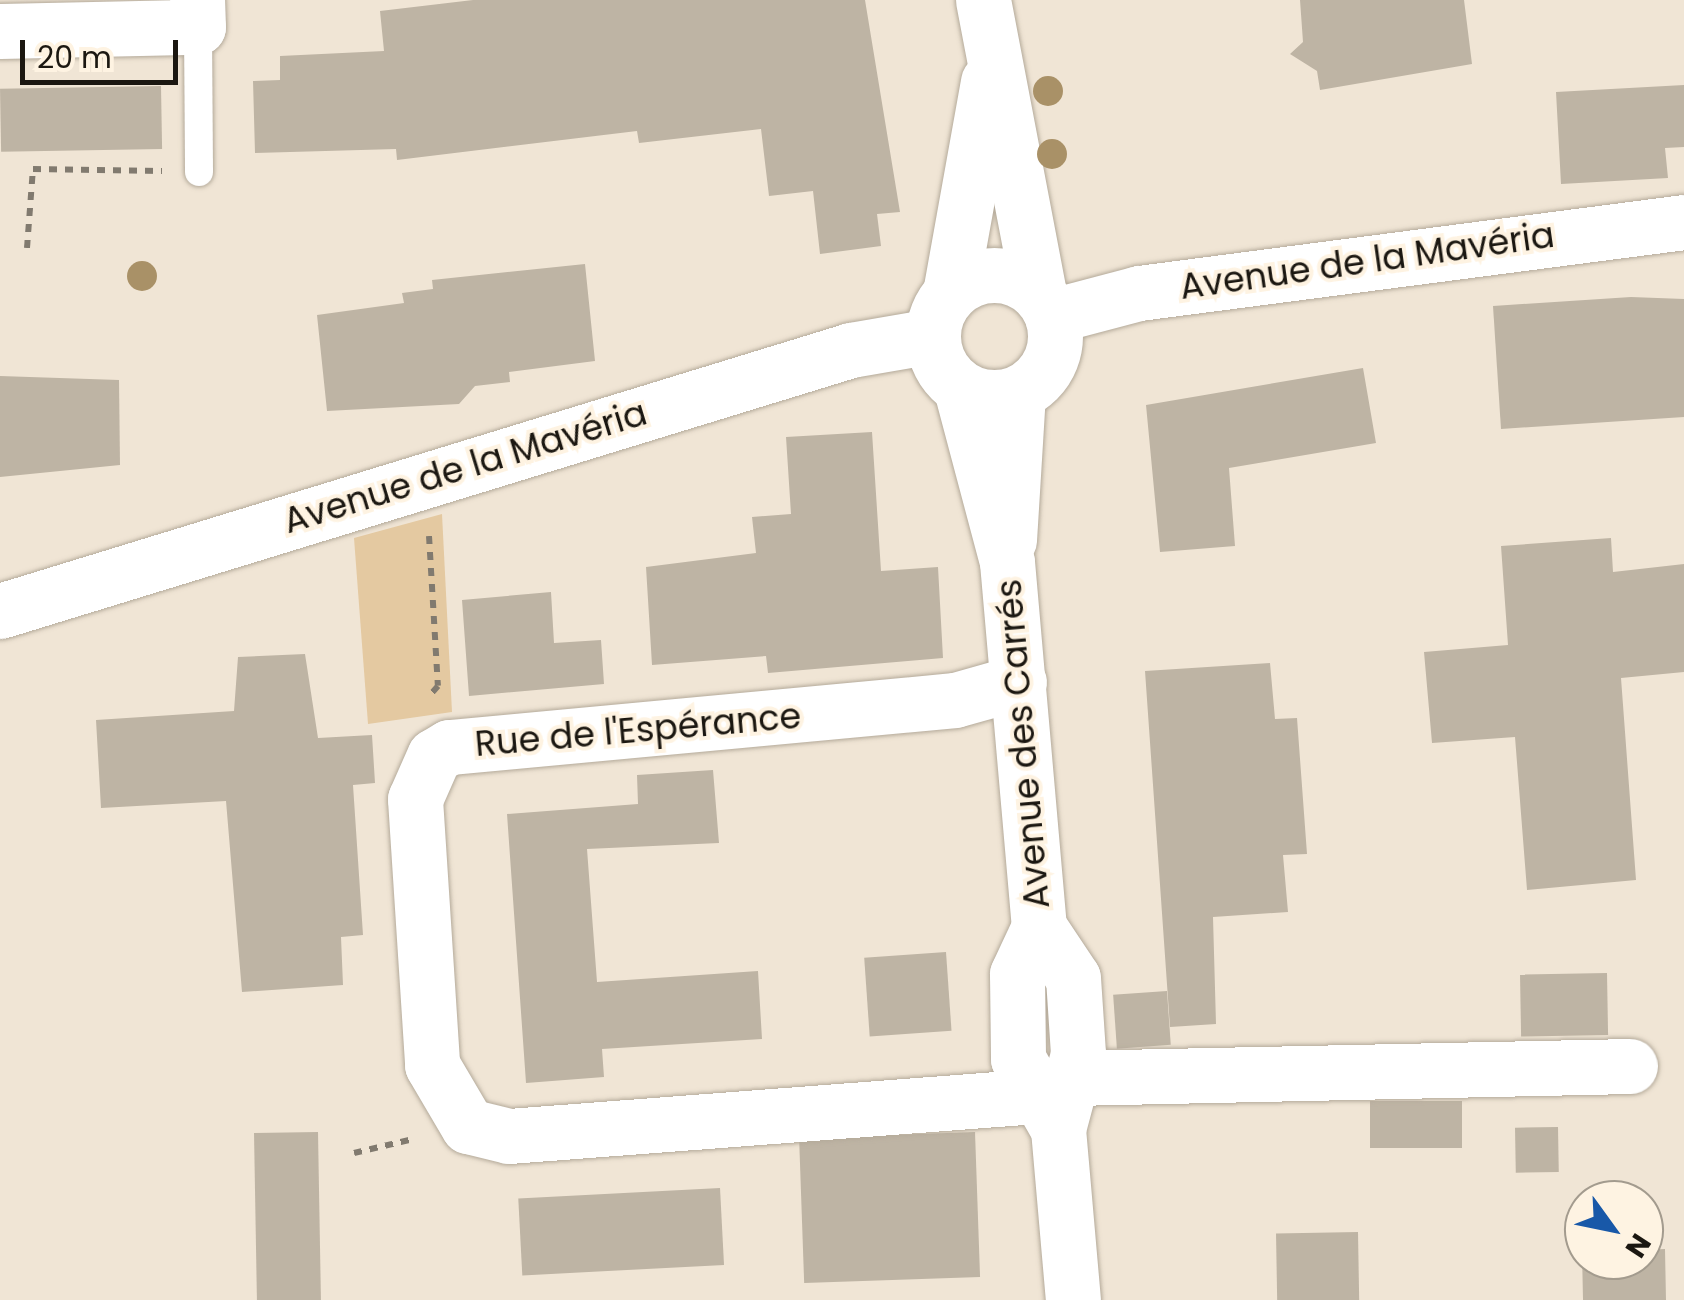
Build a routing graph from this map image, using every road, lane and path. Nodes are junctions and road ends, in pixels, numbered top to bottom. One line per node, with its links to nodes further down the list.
1 (983, 0): 4 (street)
2 (198, 14): 3 (street); 5 (lane)
3 (0, 31)
4 (990, 68): 8 (street); 9 (street)
5 (198, 172): 7 (path)
6 (1684, 222): 8 (street, Avenue de la Mavéria)
7 (27, 248)
8 (1046, 305): 9 (street); 11 (street)
9 (941, 315): 10 (street); 12 (street, Avenue de la Mavéria)
10 (961, 389): 11 (street); 13 (street, Avenue des Carrés)
11 (1018, 393): 13 (street, Avenue des Carrés)
12 (425, 480): 14 (street, Avenue de la Mavéria); 16 (path)
13 (1007, 562): 15 (street, Avenue des Carrés)
14 (0, 611)
15 (1019, 682): 16 (street, Rue de l'Espérance); 18 (street, Avenue des Carrés)
16 (428, 762): 18 (street, Rue de l'Espérance)
17 (1630, 1066): 18 (street, Rue de l'Espérance)
18 (1055, 1101): 19 (street, Avenue des Carrés)
19 (1073, 1300)

